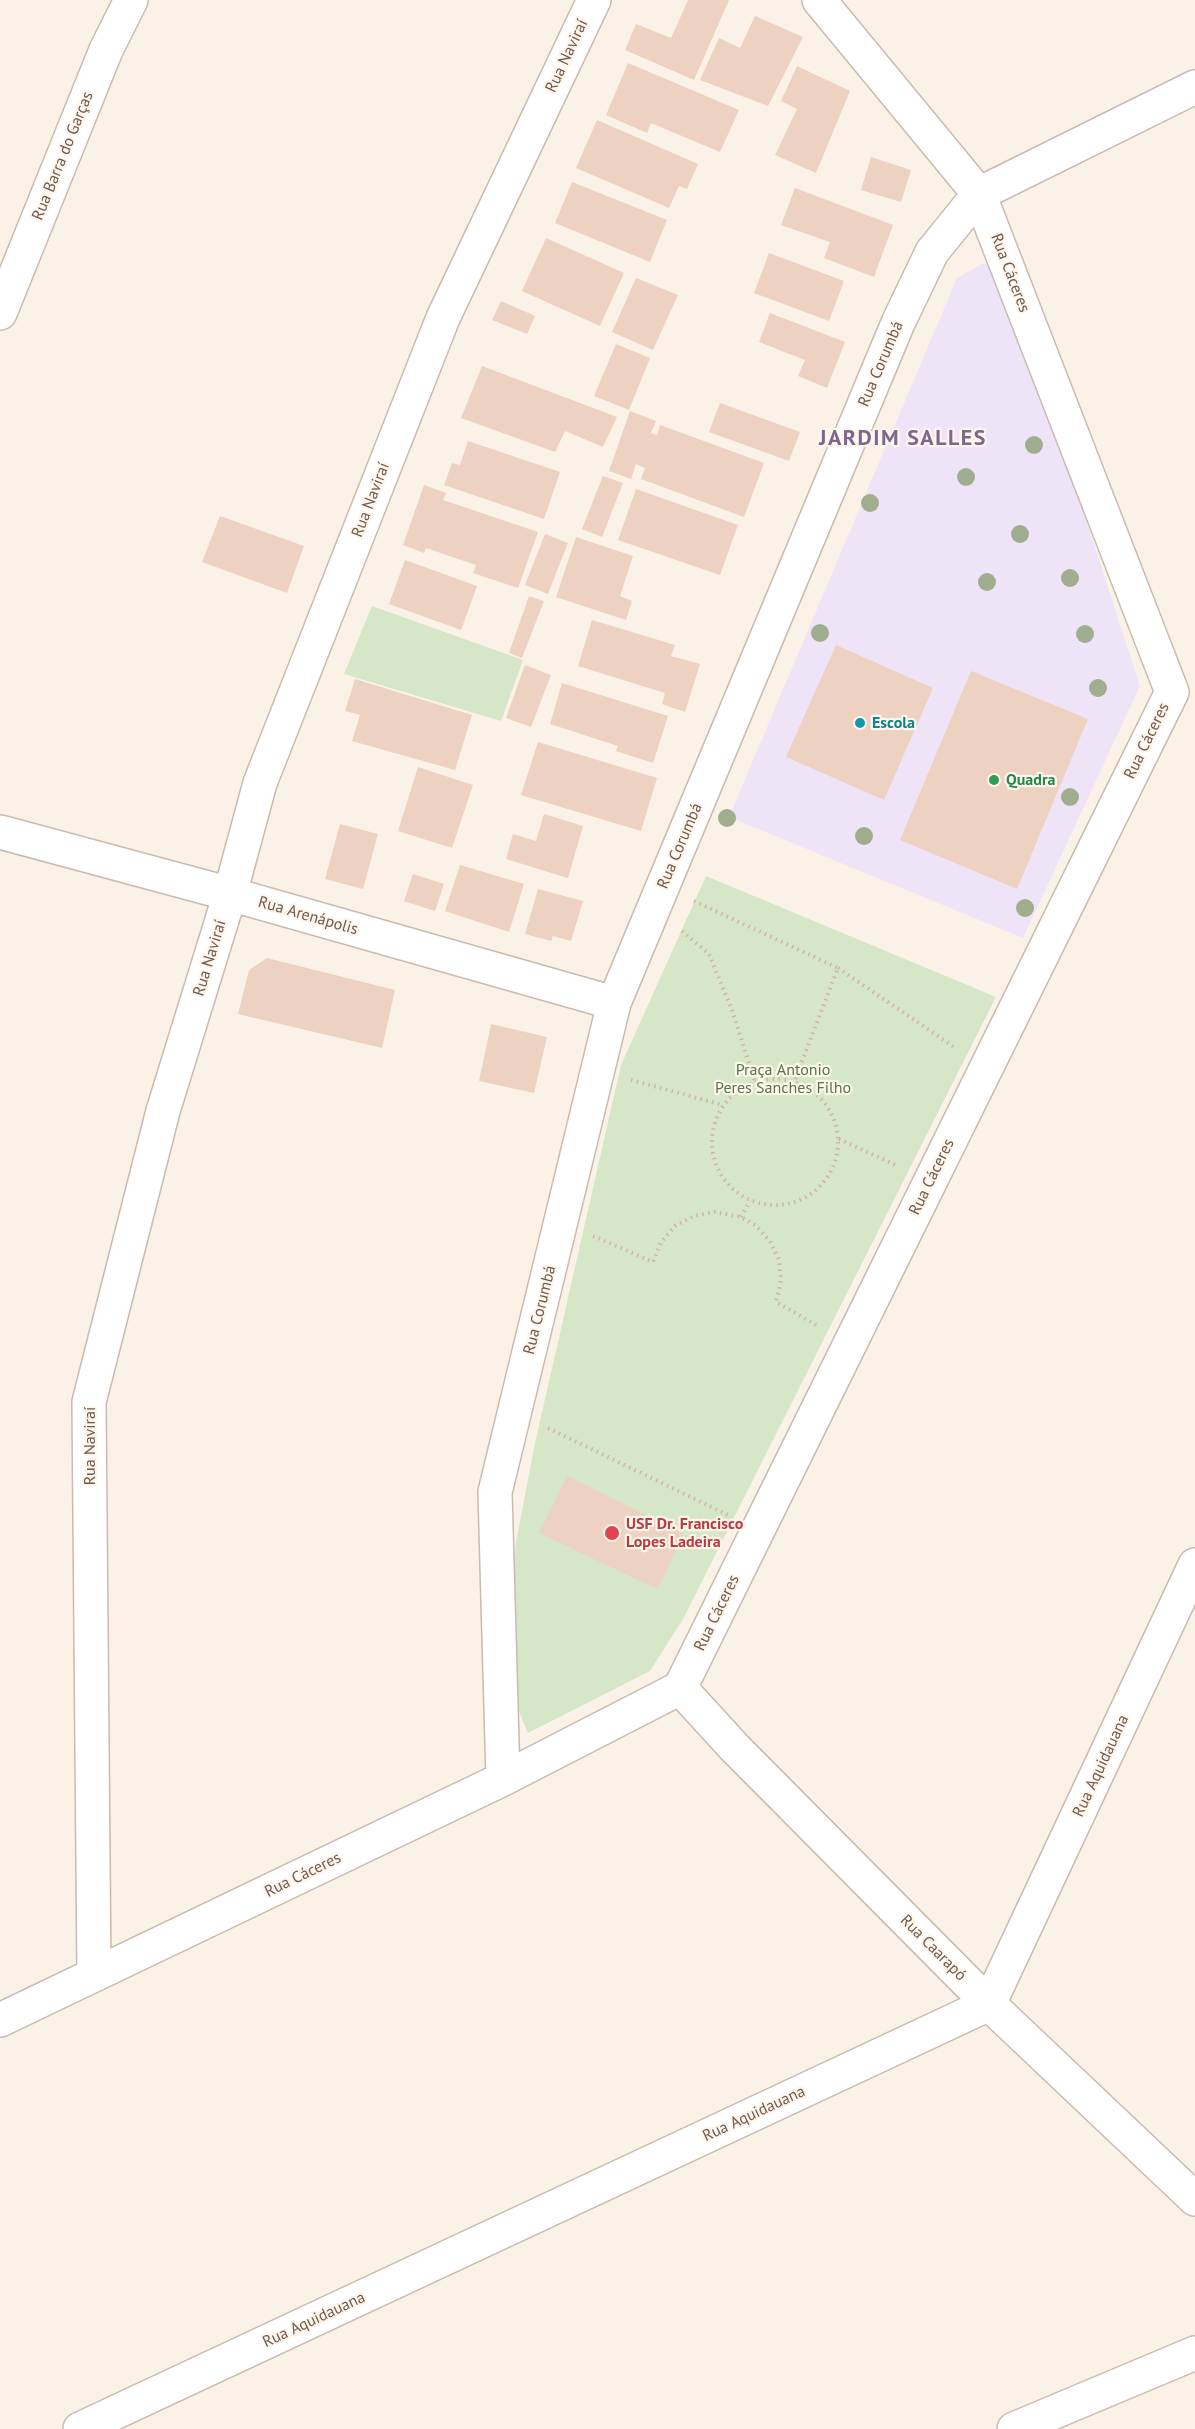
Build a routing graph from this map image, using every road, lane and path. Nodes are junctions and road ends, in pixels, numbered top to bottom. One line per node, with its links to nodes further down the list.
1 (131, 0): 6 (street, Rua Barra do Garças)
2 (594, 0): 9 (street, Rua Naviraí)
3 (819, 0): 5 (street, Rua Cáceres)
4 (1195, 87): 5 (street, Rua Corumbá)
5 (979, 194): 7 (street, Rua Cáceres); 10 (street, Rua Corumbá)
6 (0, 313)
7 (1183, 694): 13 (street, Rua Cáceres)
8 (0, 832): 9 (street, Rua Arenápolis)
9 (230, 894): 12 (street, Rua Arenápolis); 29 (street, Rua Naviraí)
10 (658, 897): 11 (path); 12 (street, Rua Corumbá); 15 (path)
11 (838, 968): 13 (path); 16 (path)
12 (615, 1003): 14 (street, Rua Corumbá)
13 (985, 1069): 19 (street, Rua Cáceres)
14 (599, 1071): 17 (path); 22 (street, Rua Corumbá)
15 (755, 1082): 16 (path); 17 (path)
16 (794, 1082): 18 (path)
17 (723, 1105): 20 (path)
18 (839, 1139): 19 (path); 20 (path)
19 (930, 1180): 23 (street, Rua Cáceres)
20 (750, 1201): 21 (path)
21 (741, 1217): 22 (path); 23 (path)
22 (562, 1222): 24 (street, Rua Corumbá)
23 (850, 1343): 25 (street, Rua Cáceres)
24 (515, 1412): 25 (path); 28 (street, Rua Corumbá)
25 (758, 1529): 27 (street, Rua Cáceres)
26 (1195, 1565): 30 (street, Rua Aquidauana)
27 (680, 1688): 28 (street, Rua Cáceres); 30 (street, Rua Caarapó)
28 (503, 1779): 29 (street, Rua Cáceres)
29 (94, 1975): 31 (street, Rua Cáceres)
30 (989, 2004): 32 (street, Rua Caarapó); 34 (street, Rua Aquidauana)
31 (0, 2020)
32 (1195, 2199)
33 (1195, 2353): 35 (street)
34 (80, 2429)
35 (1014, 2429)

